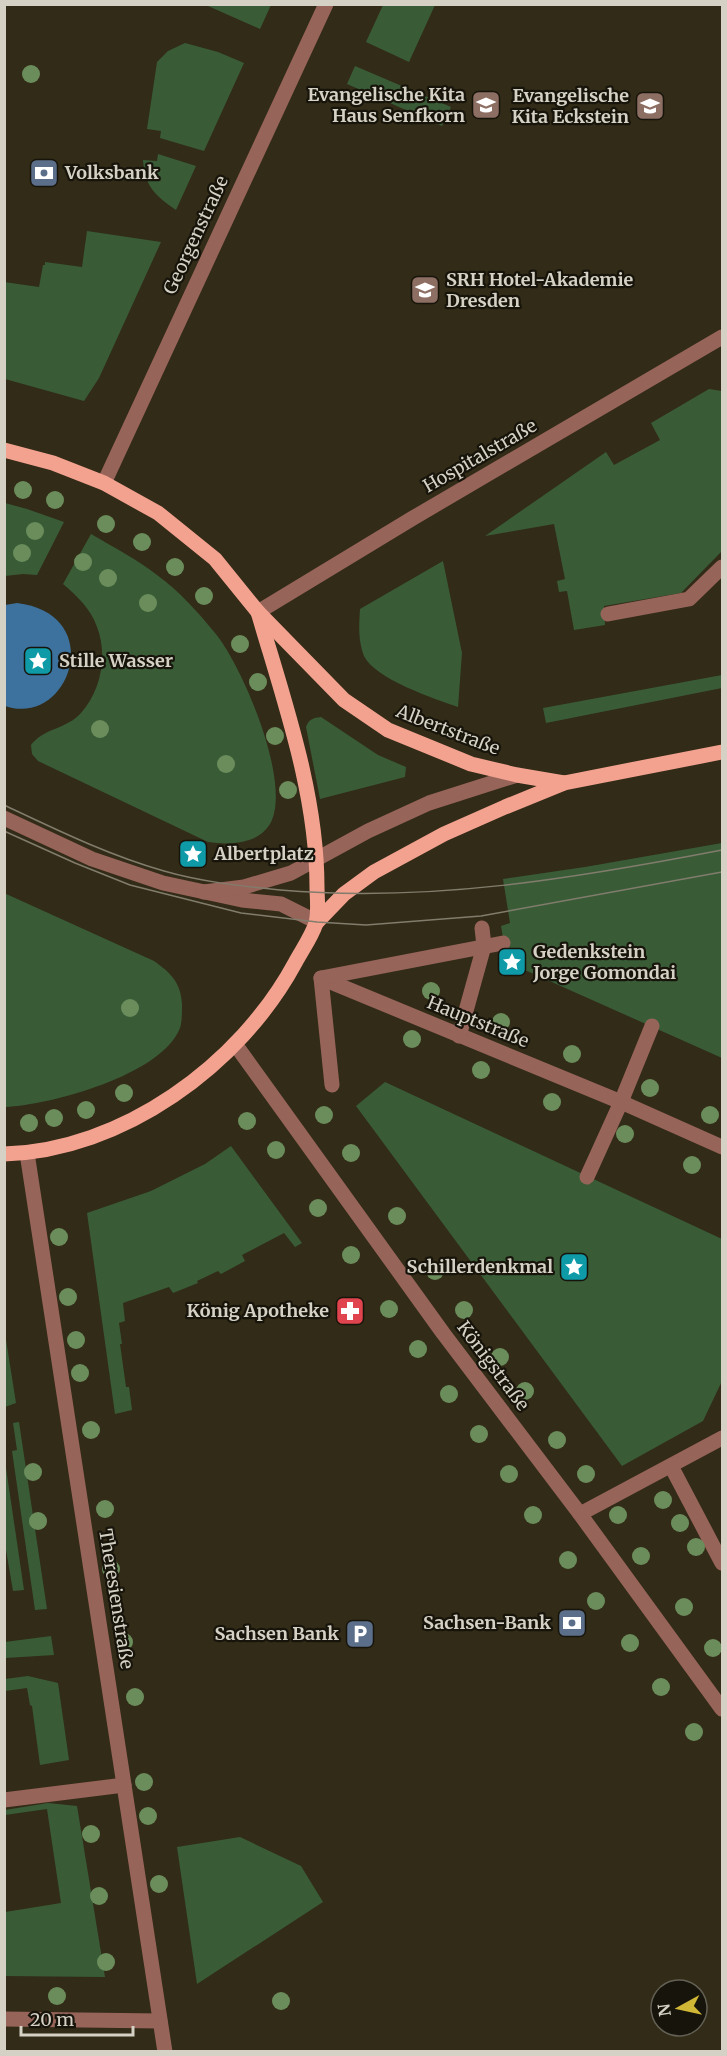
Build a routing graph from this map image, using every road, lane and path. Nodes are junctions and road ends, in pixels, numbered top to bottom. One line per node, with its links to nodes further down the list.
1 (326, 4): 4 (street, Georgenstraße)
2 (723, 337): 6 (street, Hospitalstraße)
3 (4, 450): 4 (main road)
4 (104, 483): 6 (main road)
5 (723, 567): 7 (street)
6 (258, 612): 9 (main road, Albertstraße); 12 (main road)
7 (608, 614)
8 (723, 752): 10 (main road, Albertstraße)
9 (517, 775): 10 (main road, Albertstraße); 12 (street)
10 (564, 783): 14 (main road, Albertstraße)
11 (4, 818): 13 (street)
12 (317, 859): 13 (street); 14 (main road)
13 (204, 892): 14 (street)
14 (316, 922): 21 (main road)
15 (482, 928): 17 (street)
16 (504, 943): 17 (street)
17 (484, 946): 18 (street); 20 (street)
18 (321, 978): 20 (street, Hauptstraße); 22 (street)
19 (652, 1026): 23 (street)
20 (459, 1036): 23 (street, Hauptstraße)
21 (235, 1044): 26 (main road); 30 (street, Königstraße)
22 (332, 1085)
23 (621, 1102): 24 (street, Hauptstraße); 27 (street)
24 (723, 1147)
25 (4, 1154): 26 (main road)
26 (27, 1154): 33 (street, Theresienstraße)
27 (586, 1177)
28 (723, 1438): 29 (street)
29 (671, 1466): 30 (street); 31 (street)
30 (580, 1514): 32 (street, Königstraße)
31 (723, 1563)
32 (723, 1710)
33 (124, 1785): 34 (street); 36 (street, Theresienstraße)
34 (4, 1800)
35 (4, 2019): 36 (street)
36 (160, 2021): 37 (street, Theresienstraße)
37 (165, 2052)

